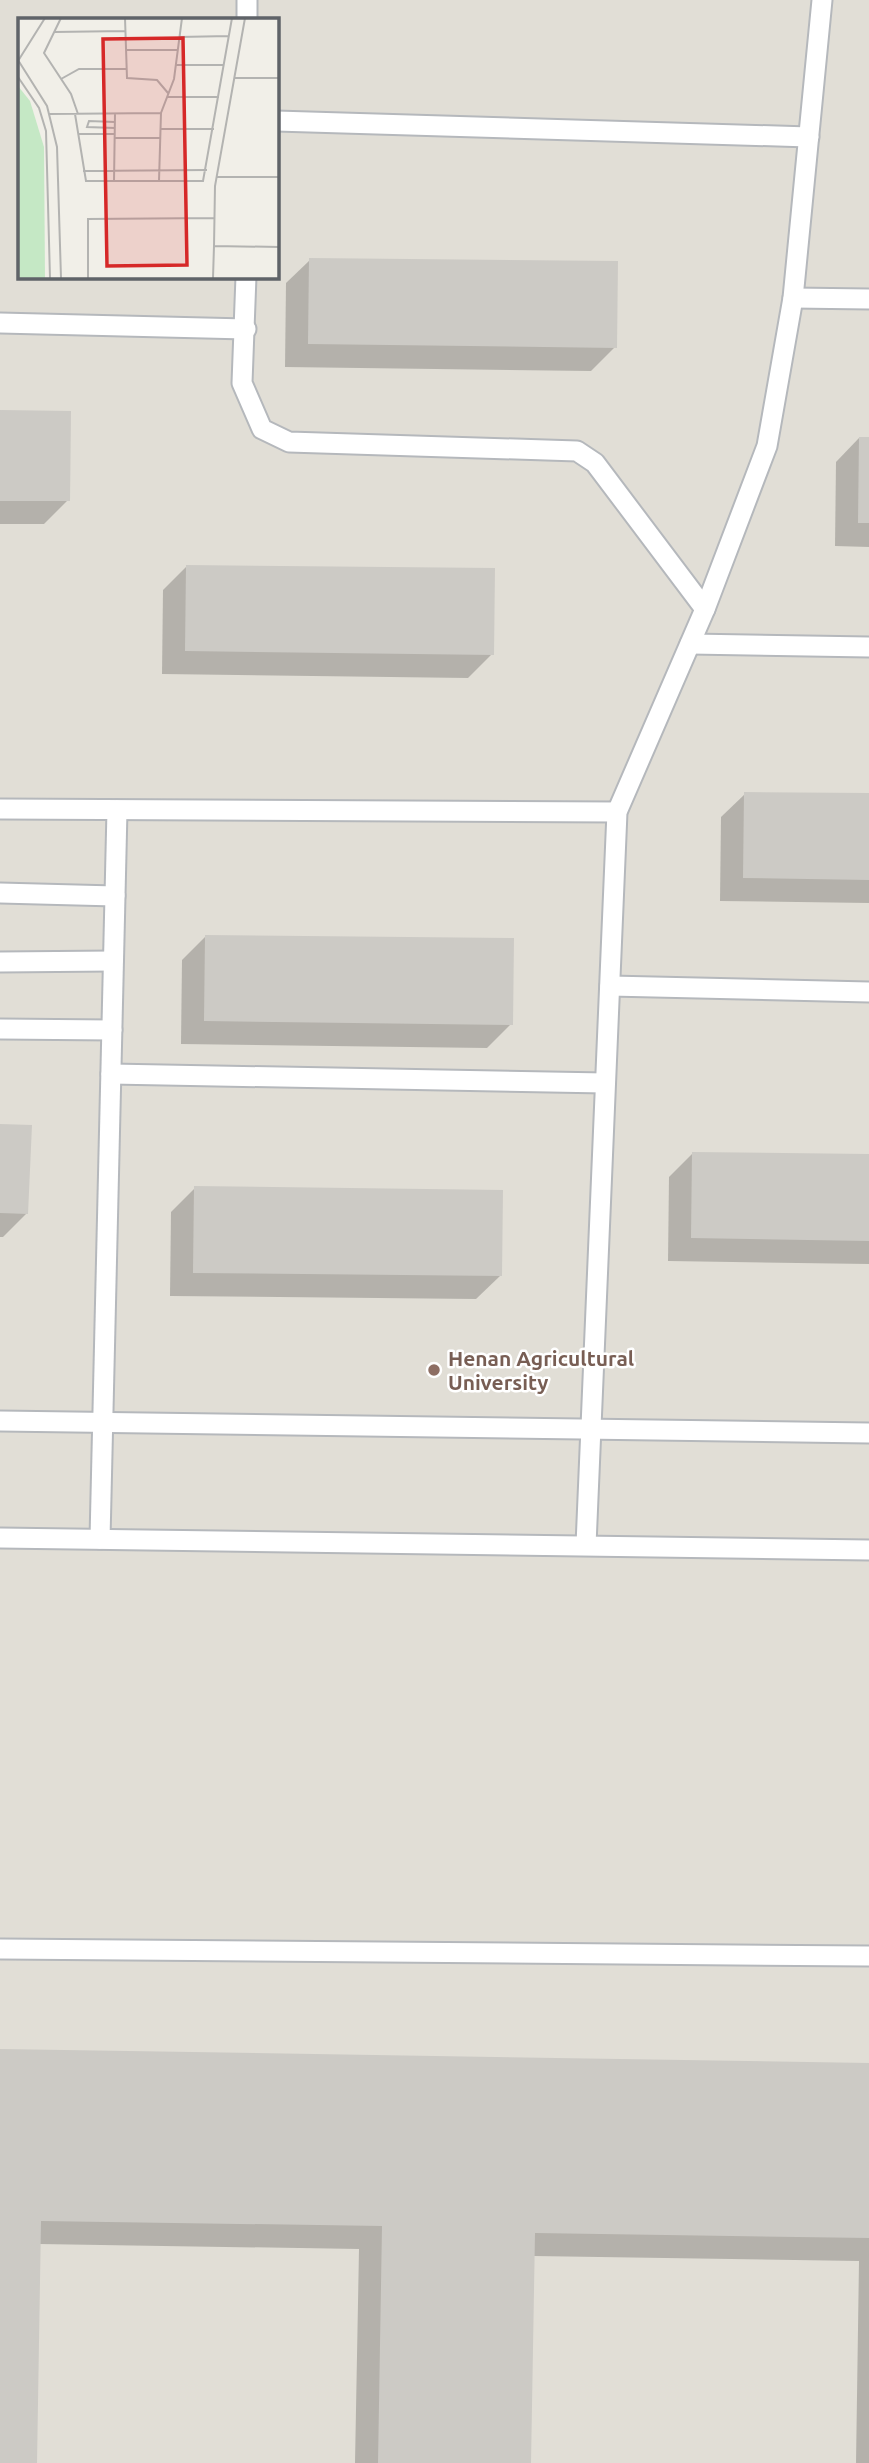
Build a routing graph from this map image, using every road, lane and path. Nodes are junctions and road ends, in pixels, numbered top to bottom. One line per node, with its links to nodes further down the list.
1 (247, 0): 3 (lane)
2 (822, 0): 5 (lane)
3 (247, 18)
4 (278, 121): 5 (lane)
5 (809, 137): 7 (lane)
6 (246, 278): 10 (lane)
7 (793, 298): 8 (lane); 11 (lane)
8 (869, 299)
9 (0, 323): 10 (lane)
10 (246, 330): 11 (lane)
11 (705, 609): 12 (lane)
12 (690, 644): 13 (lane); 16 (lane)
13 (869, 647)
14 (0, 809): 15 (lane)
15 (117, 810): 16 (lane); 18 (lane)
16 (617, 812): 21 (lane)
17 (0, 893): 18 (lane)
18 (115, 895): 19 (lane)
19 (113, 961): 20 (lane); 24 (lane)
20 (0, 962)
21 (610, 986): 22 (lane); 26 (lane)
22 (869, 992)
23 (0, 1029): 24 (lane)
24 (112, 1030): 25 (lane)
25 (111, 1074): 26 (lane); 28 (lane)
26 (606, 1083): 29 (lane)
27 (0, 1421): 28 (lane)
28 (103, 1421): 29 (lane); 32 (lane)
29 (591, 1430): 30 (lane); 33 (lane)
30 (869, 1433)
31 (0, 1538): 32 (lane)
32 (100, 1539): 33 (lane)
33 (586, 1545): 34 (lane)
34 (869, 1550)
35 (0, 1949): 36 (lane)
36 (869, 1956)

